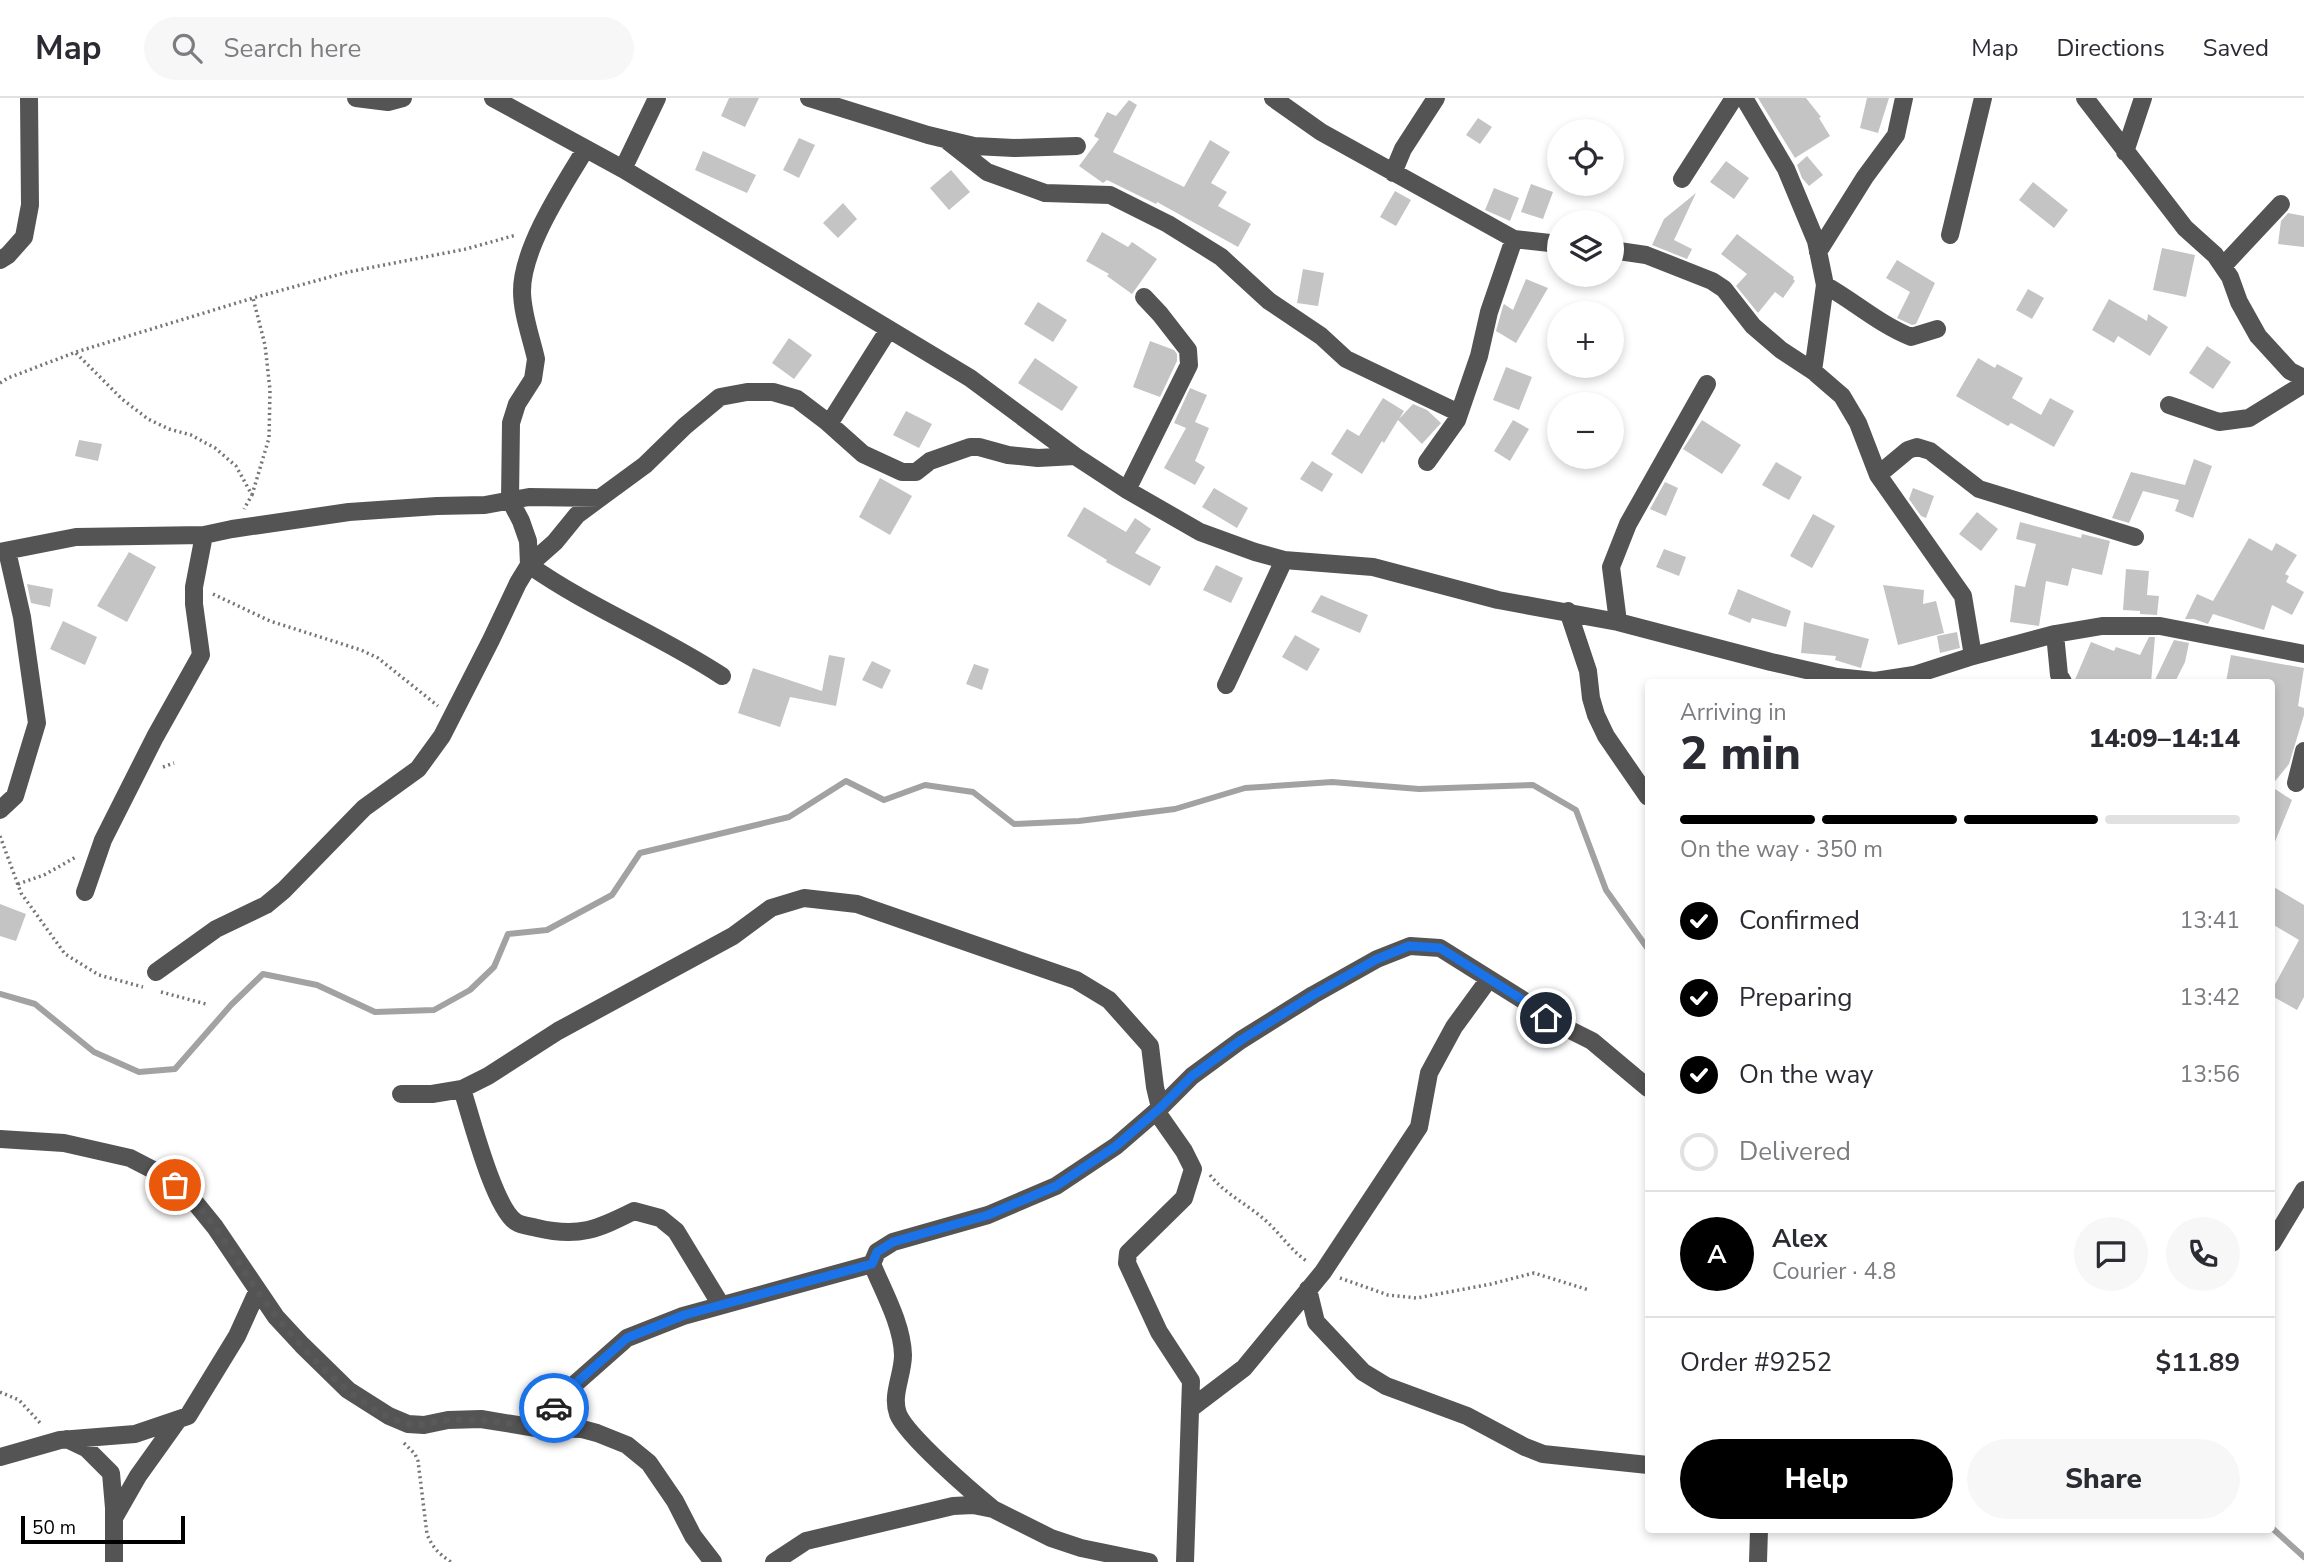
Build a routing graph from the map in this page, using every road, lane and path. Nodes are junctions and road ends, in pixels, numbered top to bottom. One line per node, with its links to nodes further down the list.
1 (29, 98): 29 (street)
2 (356, 98): 3 (street)
3 (403, 98)
4 (493, 98): 17 (street)
5 (657, 98): 19 (street)
6 (809, 98): 15 (street)
7 (1273, 98): 20 (street)
8 (1436, 98): 20 (street)
9 (1734, 98): 21 (street)
10 (1744, 98): 28 (street)
11 (1903, 98): 28 (street)
12 (1983, 98): 24 (street)
13 (2085, 98): 18 (street)
14 (2143, 98): 18 (street)
15 (945, 139): 16 (street); 43 (street)
16 (1077, 146)
17 (585, 150): 19 (street); 23 (street)
18 (2125, 152): 30 (street)
19 (623, 169): 34 (street)
20 (1392, 173): 25 (street)
21 (1682, 179)
22 (2281, 204): 30 (street)
23 (539, 231): 33 (path); 51 (street)
24 (1950, 235)
25 (1514, 239): 26 (street); 43 (street)
26 (1547, 243)
27 (1624, 252): 37 (street)
28 (1818, 252): 31 (street)
29 (0, 260)
30 (2223, 266): 38 (street)
31 (1825, 285): 35 (street); 37 (street)
32 (1144, 297): 48 (street)
33 (253, 298): 36 (path); 49 (path)
34 (889, 329): 44 (street); 45 (street)
35 (1937, 329)
36 (75, 352): 39 (path); 49 (path)
37 (1813, 371): 47 (street)
38 (2304, 378)
39 (0, 383)
40 (1707, 384): 60 (street)
41 (2304, 384): 42 (street)
42 (2169, 405)
43 (1459, 413): 46 (street)
44 (830, 424): 45 (street); 50 (street)
45 (1075, 456): 48 (street)
46 (1427, 461)
47 (1878, 475): 54 (street); 63 (street)
48 (1127, 490): 56 (street)
49 (252, 495): 52 (path)
50 (600, 498): 51 (street); 57 (street)
51 (510, 500): 52 (street); 57 (street)
52 (232, 529): 53 (street)
53 (204, 535): 55 (street); 58 (street)
54 (2135, 537)
55 (3, 552): 73 (street)
56 (1284, 560): 59 (street); 68 (street)
57 (530, 565): 64 (street); 69 (street)
58 (194, 587): 69 (path); 75 (street)
59 (1569, 611): 60 (street); 72 (street)
60 (1618, 622): 65 (street)
61 (2055, 634): 62 (street); 63 (street); 67 (street)
62 (2304, 654)
63 (1973, 656): 66 (street)
64 (722, 676)
65 (1856, 679)
66 (1888, 679)
67 (2061, 679)
68 (1227, 685)
69 (452, 717): 76 (street)
70 (2304, 751): 71 (street)
71 (2296, 783)
72 (1645, 793)
73 (0, 810)
74 (0, 836): 78 (path)
75 (85, 892)
76 (156, 972)
77 (1489, 979): 79 (street); 82 (street); 88 (street)
78 (206, 1004)
79 (1645, 1086)
80 (462, 1089): 81 (street); 82 (street); 92 (street)
81 (401, 1094)
82 (1158, 1110): 87 (street); 94 (street)
83 (0, 1139): 91 (street)
84 (1210, 1174): 88 (path)
85 (2303, 1195): 86 (street)
86 (2275, 1238)
87 (872, 1264): 92 (street); 101 (street)
88 (1322, 1272): 89 (street); 90 (path)
89 (1308, 1289): 94 (street); 100 (street)
90 (1589, 1290)
91 (257, 1292): 95 (street); 96 (street)
92 (721, 1306): 96 (street)
93 (0, 1392): 97 (path)
94 (1190, 1409): 109 (street)
95 (178, 1420): 97 (street); 102 (street)
96 (536, 1428): 106 (street)
97 (64, 1439): 99 (street); 102 (street)
98 (402, 1442): 105 (path)
99 (0, 1457)
100 (1645, 1465)
101 (993, 1509): 107 (street); 108 (street)
102 (114, 1518): 104 (street)
103 (1759, 1533): 110 (street)
104 (114, 1562)
105 (451, 1562)
106 (713, 1562)
107 (774, 1562)
108 (1149, 1562)
109 (1185, 1562)
110 (1758, 1562)

